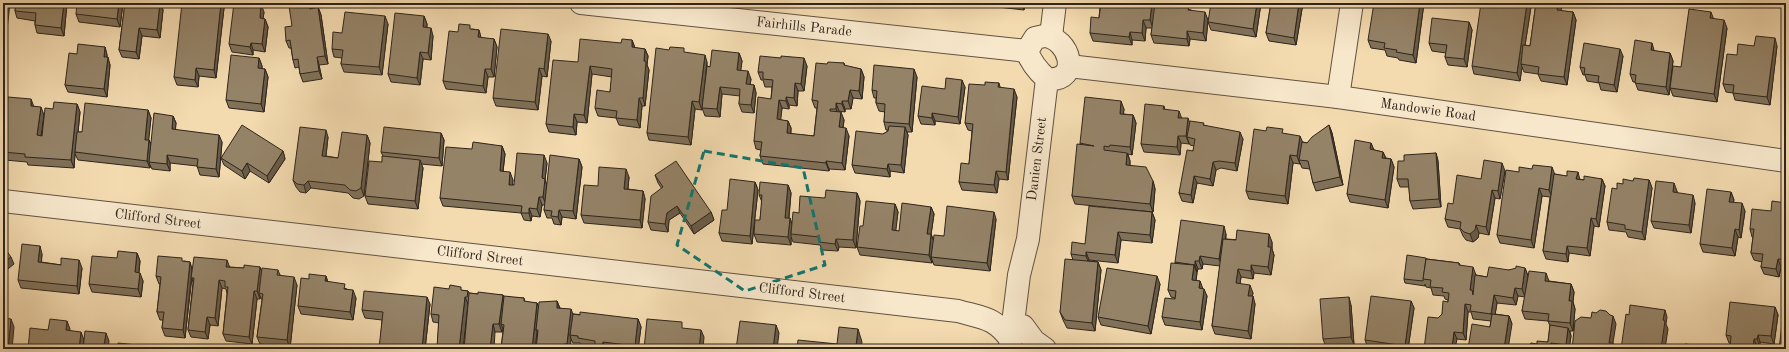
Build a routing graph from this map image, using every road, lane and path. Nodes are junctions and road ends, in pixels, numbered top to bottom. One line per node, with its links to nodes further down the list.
1 (581, 3): 5 (street, Fairhills Parade)
2 (1055, 3): 4 (street)
3 (1352, 3): 8 (street)
4 (1051, 36): 5 (street); 6 (street)
5 (1027, 51): 7 (street)
6 (1069, 66): 7 (street); 8 (street, Mandowie Road)
7 (1047, 79): 11 (street, Danien Street)
8 (1338, 97): 9 (street, Mandowie Road)
9 (1786, 161)
10 (3, 201): 13 (street, Clifford Street)
11 (1028, 239): 12 (street, Danien Street); 14 (street, Danien Street)
12 (1016, 296): 13 (street, Clifford Street); 14 (street, Danien Street)
13 (958, 311): 14 (street, Clifford Street)
14 (1016, 341): 15 (street, Clifford Street)
15 (1045, 349)

